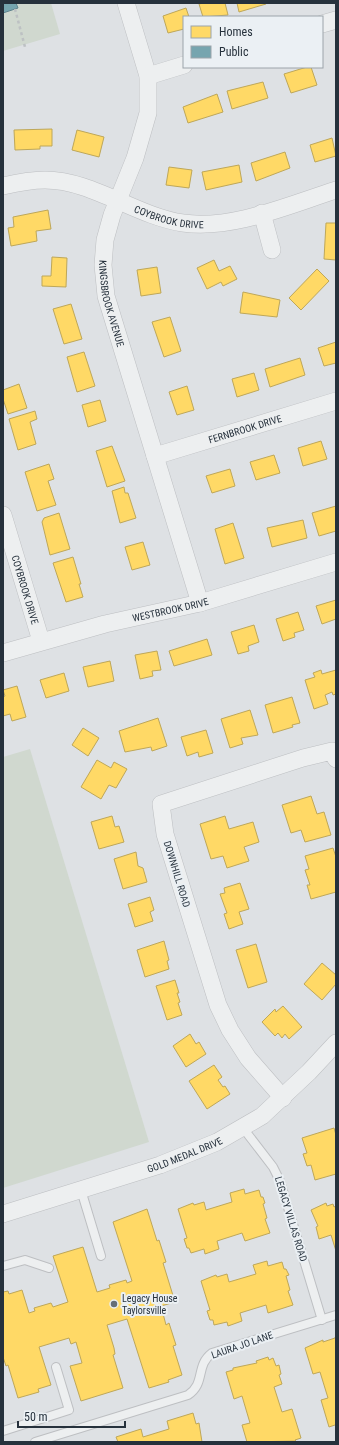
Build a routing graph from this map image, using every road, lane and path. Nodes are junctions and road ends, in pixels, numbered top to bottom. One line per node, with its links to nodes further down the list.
1 (126, 3): 7 (street, KINGSBROOK AVENUE)
2 (14, 9): 5 (path)
3 (336, 20): 4 (street)
4 (323, 24)
5 (25, 47)
6 (183, 65): 7 (street)
7 (148, 76): 10 (street, KINGSBROOK AVENUE)
8 (3, 186): 10 (street, COYBROOK DRIVE)
9 (336, 190): 11 (street, COYBROOK DRIVE)
10 (117, 201): 11 (street, COYBROOK DRIVE); 14 (street, KINGSBROOK AVENUE)
11 (262, 213): 12 (street)
12 (272, 250)
13 (336, 401): 14 (street, FERNBROOK DRIVE)
14 (155, 456): 17 (street, KINGSBROOK AVENUE)
15 (3, 515): 18 (street, COYBROOK DRIVE)
16 (336, 562): 17 (street, WESTBROOK DRIVE)
17 (200, 603): 18 (street, WESTBROOK DRIVE)
18 (41, 641): 19 (street, WESTBROOK DRIVE)
19 (3, 653)
20 (334, 755): 22 (street, DOWNHILL ROAD)
21 (336, 1043): 22 (street, GOLD MEDAL DRIVE)
22 (283, 1098): 23 (street, GOLD MEDAL DRIVE)
23 (243, 1128): 24 (street, GOLD MEDAL DRIVE); 30 (lane, LEGACY VILLAS ROAD)
24 (81, 1190): 25 (street, GOLD MEDAL DRIVE); 26 (lane)
25 (3, 1214)
26 (102, 1256)
27 (3, 1266): 28 (lane)
28 (49, 1268)
29 (336, 1315): 30 (lane, LAURA JO LANE)
30 (322, 1320): 33 (lane, LAURA JO LANE)
31 (56, 1367): 32 (lane)
32 (3, 1431)
33 (35, 1442)

